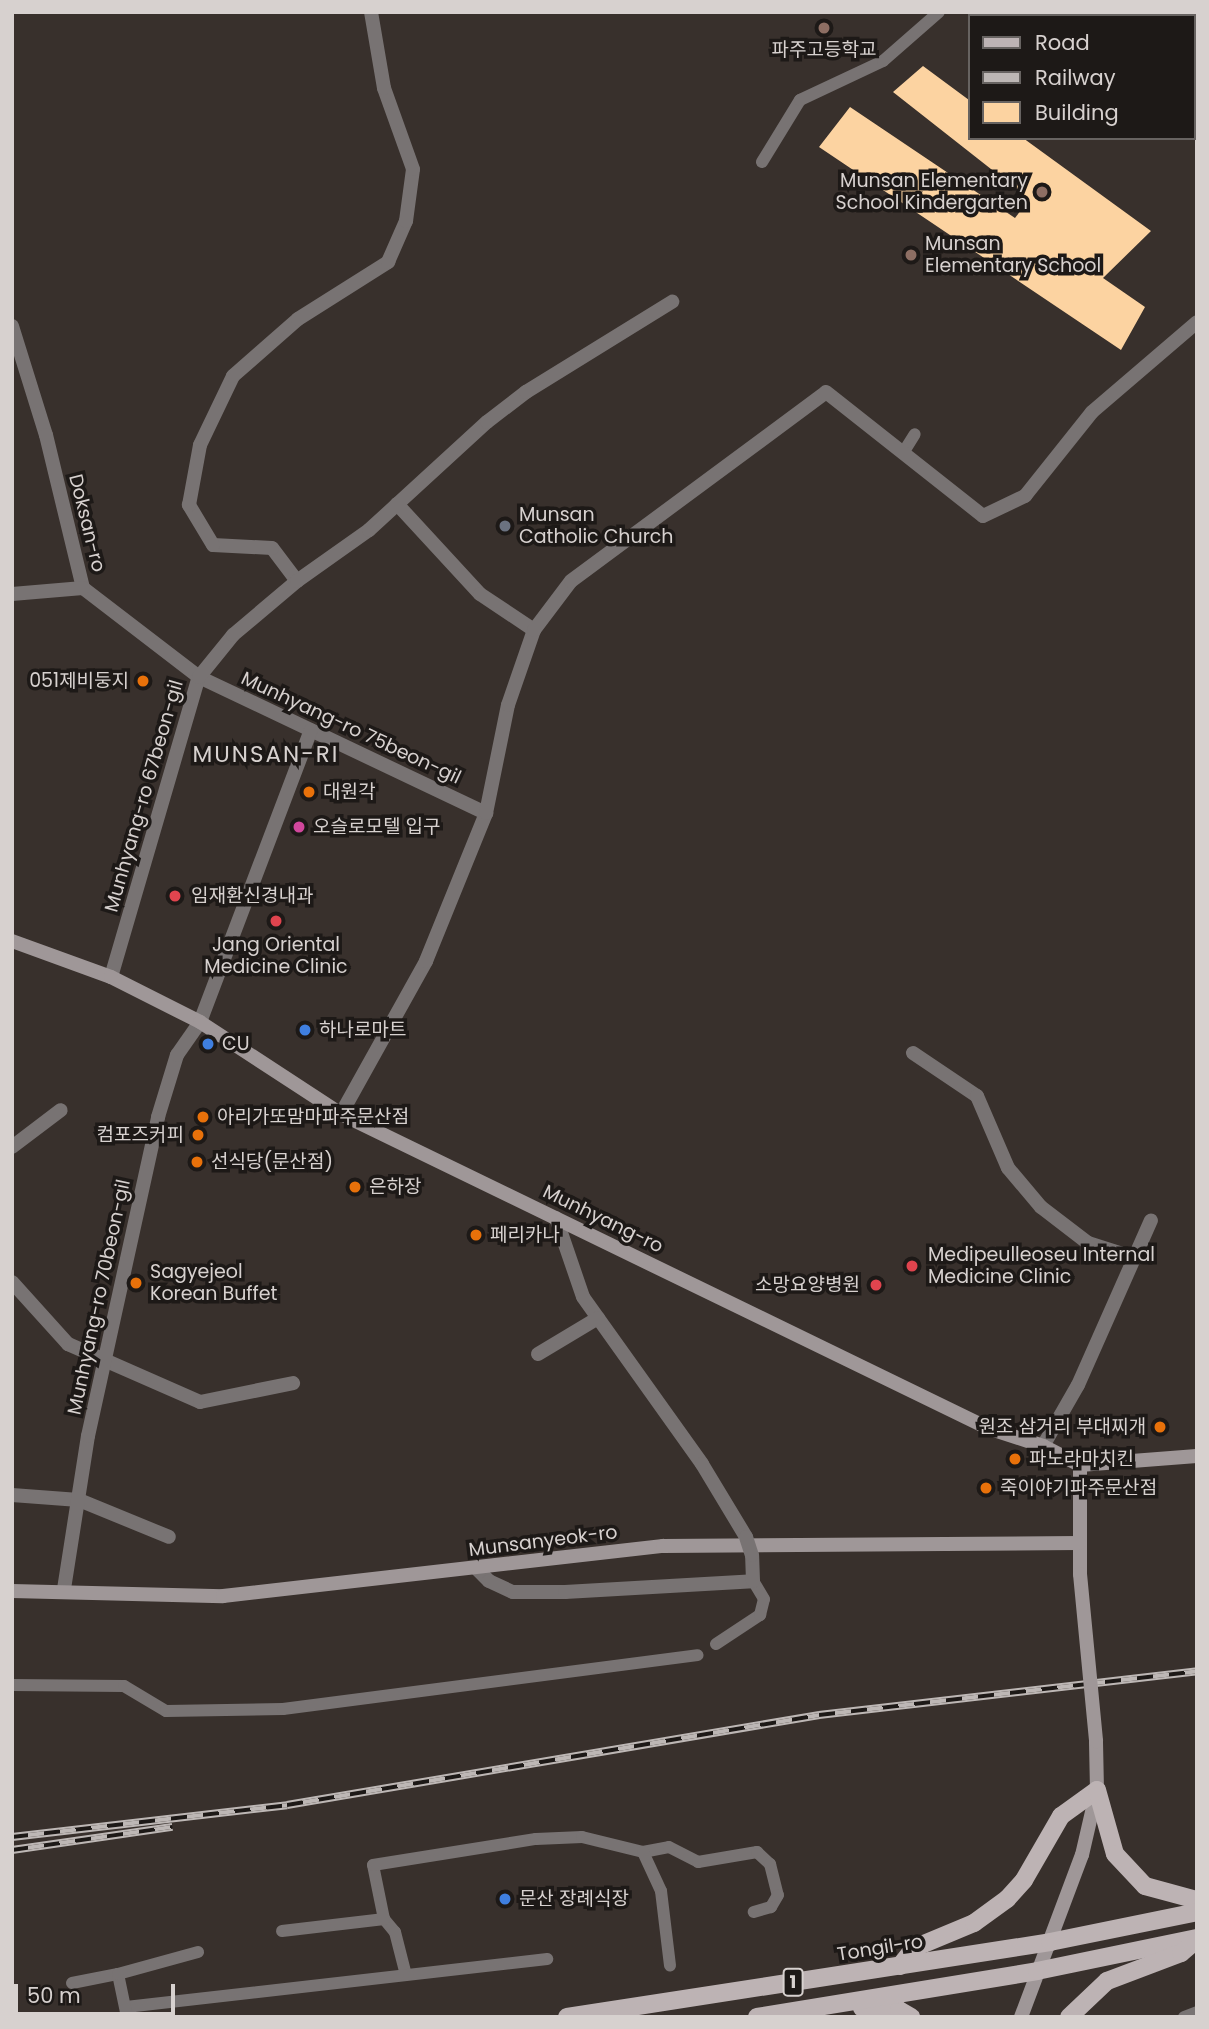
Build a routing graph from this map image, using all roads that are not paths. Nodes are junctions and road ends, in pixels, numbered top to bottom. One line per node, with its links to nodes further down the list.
1 (371, 12): 10 (street)
2 (939, 12): 3 (lane)
3 (762, 162)
4 (672, 302): 9 (street, Munhyang-ro 67beon-gil)
5 (1197, 322): 8 (street)
6 (12, 326): 11 (street, Doksan-ro)
7 (915, 434): 8 (lane)
8 (903, 453): 13 (street)
9 (397, 504): 10 (street, Munhyang-ro 67beon-gil); 13 (street)
10 (297, 581): 14 (street, Munhyang-ro 67beon-gil)
11 (83, 589): 12 (street); 14 (street, Doksan-ro)
12 (12, 594)
13 (534, 630): 16 (street)
14 (199, 677): 15 (street, Munhyang-ro 75beon-gil); 18 (street, Munhyang-ro 67beon-gil)
15 (311, 730): 16 (street, Munhyang-ro 75beon-gil); 19 (street, Munhyang-ro 70beon-gil)
16 (486, 813): 22 (street)
17 (12, 941): 18 (main road, Munhyang-ro)
18 (111, 977): 19 (main road, Munhyang-ro)
19 (200, 1022): 22 (main road, Munhyang-ro); 30 (street, Munhyang-ro 70beon-gil)
20 (914, 1053): 26 (street)
21 (61, 1110): 23 (street)
22 (341, 1114): 24 (main road, Munhyang-ro)
23 (12, 1147)
24 (555, 1218): 28 (street); 32 (main road, Munhyang-ro)
25 (1151, 1220): 26 (street)
26 (1132, 1257): 32 (street)
27 (12, 1282): 30 (street)
28 (598, 1318): 29 (street); 40 (street, bridge)
29 (538, 1354)
30 (105, 1362): 31 (street); 36 (street, Munhyang-ro 70beon-gil)
31 (293, 1383)
32 (1043, 1446): 34 (main road, Munhyang-ro)
33 (1197, 1456): 34 (main road)
34 (1080, 1465): 38 (main road)
35 (12, 1494): 36 (street)
36 (79, 1500): 37 (street); 41 (street, Munhyang-ro 70beon-gil)
37 (169, 1537)
38 (1079, 1542): 39 (main road, Munsanyeok-ro); 46 (main road, bridge)
39 (476, 1568): 40 (street); 41 (main road, Munsanyeok-ro)
40 (754, 1581): 43 (lane)
41 (65, 1590): 42 (main road, Munsanyeok-ro)
42 (12, 1591)
43 (716, 1644)
44 (697, 1655): 45 (lane)
45 (12, 1685)
46 (1097, 1790): 48 (main road); 54 (main road); 58 (main road)
47 (643, 1852): 49 (lane); 51 (lane); 57 (lane)
48 (1197, 1900)
49 (754, 1912)
50 (1197, 1912): 54 (main road, Tongil-ro / 1)
51 (384, 1919): 52 (lane); 61 (lane)
52 (282, 1931)
53 (1197, 1939): 59 (main road, 1); 70 (main road)
54 (1050, 1942): 58 (main road, Tongil-ro / 1); 59 (main road)
55 (198, 1952): 60 (lane)
56 (547, 1959): 61 (lane)
57 (670, 1965)
58 (900, 1966): 66 (main road, Tongil-ro / 1)
59 (1037, 1971): 63 (main road, 1); 69 (main road)
60 (118, 1974): 62 (lane); 64 (lane)
61 (406, 1975): 64 (lane)
62 (72, 1983)
63 (845, 2004): 67 (main road, 1); 68 (main road)
64 (126, 2012)
65 (1197, 2012): 71 (lane)
66 (567, 2017)
67 (757, 2017)
68 (911, 2017)
69 (1021, 2017)
70 (1069, 2017)
71 (1184, 2017)

